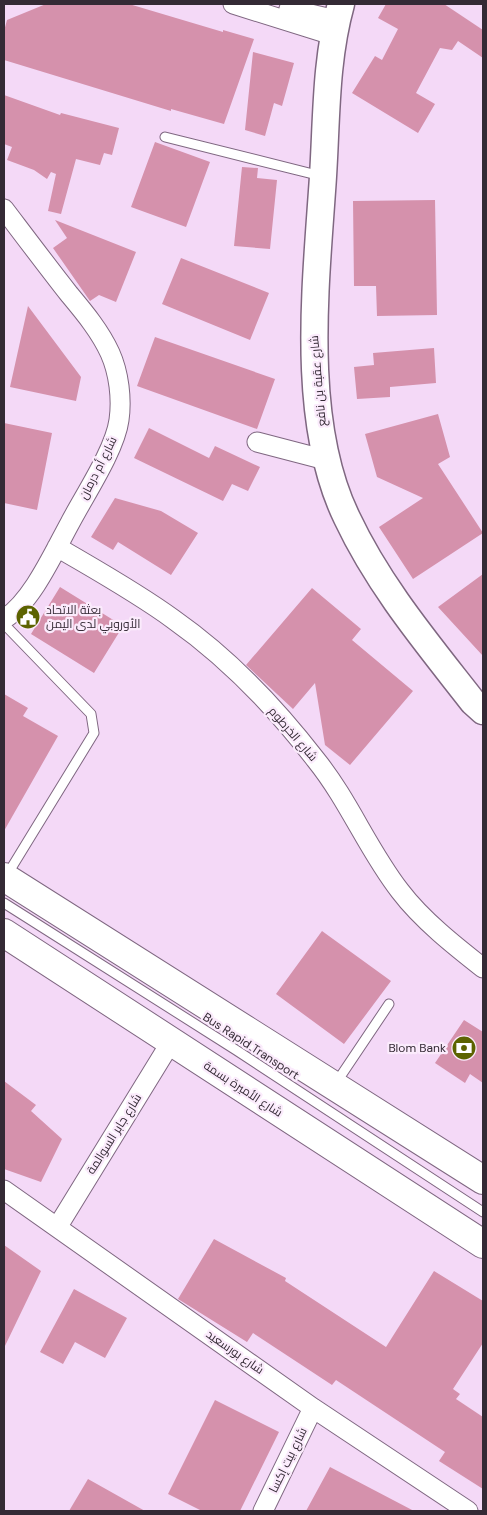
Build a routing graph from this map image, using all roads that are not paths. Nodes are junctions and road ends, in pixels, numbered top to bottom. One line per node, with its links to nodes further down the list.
1 (233, 4): 3 (street)
2 (271, 4): 3 (street)
3 (337, 20): 5 (street, شارع عقبة بن نافع)
4 (165, 137): 5 (lane)
5 (323, 177): 8 (street, شارع عقبة بن نافع)
6 (4, 210): 9 (street, شارع أم درمان)
7 (257, 442): 8 (street)
8 (326, 460): 12 (street, شارع عقبة بن نافع)
9 (57, 547): 10 (street, شارع أم درمان); 15 (street, شارع الخرطوم)
10 (4, 619)
11 (4, 624): 13 (lane)
12 (483, 711)
13 (4, 886): 18 (main road); 21 (lane, Bus Rapid Transport)
14 (4, 933): 17 (main road, شارع الأميرة بسمة)
15 (483, 968)
16 (389, 1004): 18 (lane)
17 (171, 1042): 22 (street, شارع جابر السوالمة); 23 (main road, شارع الأميرة بسمة)
18 (334, 1086): 19 (main road)
19 (483, 1180)
20 (4, 1190): 22 (street, شارع بورسعيد)
21 (483, 1212)
22 (58, 1226): 24 (street, شارع بورسعيد)
23 (483, 1244)
24 (313, 1408): 25 (street, شارع بيت إكسا); 26 (street, شارع بورسعيد)
25 (263, 1511)
26 (468, 1511)

